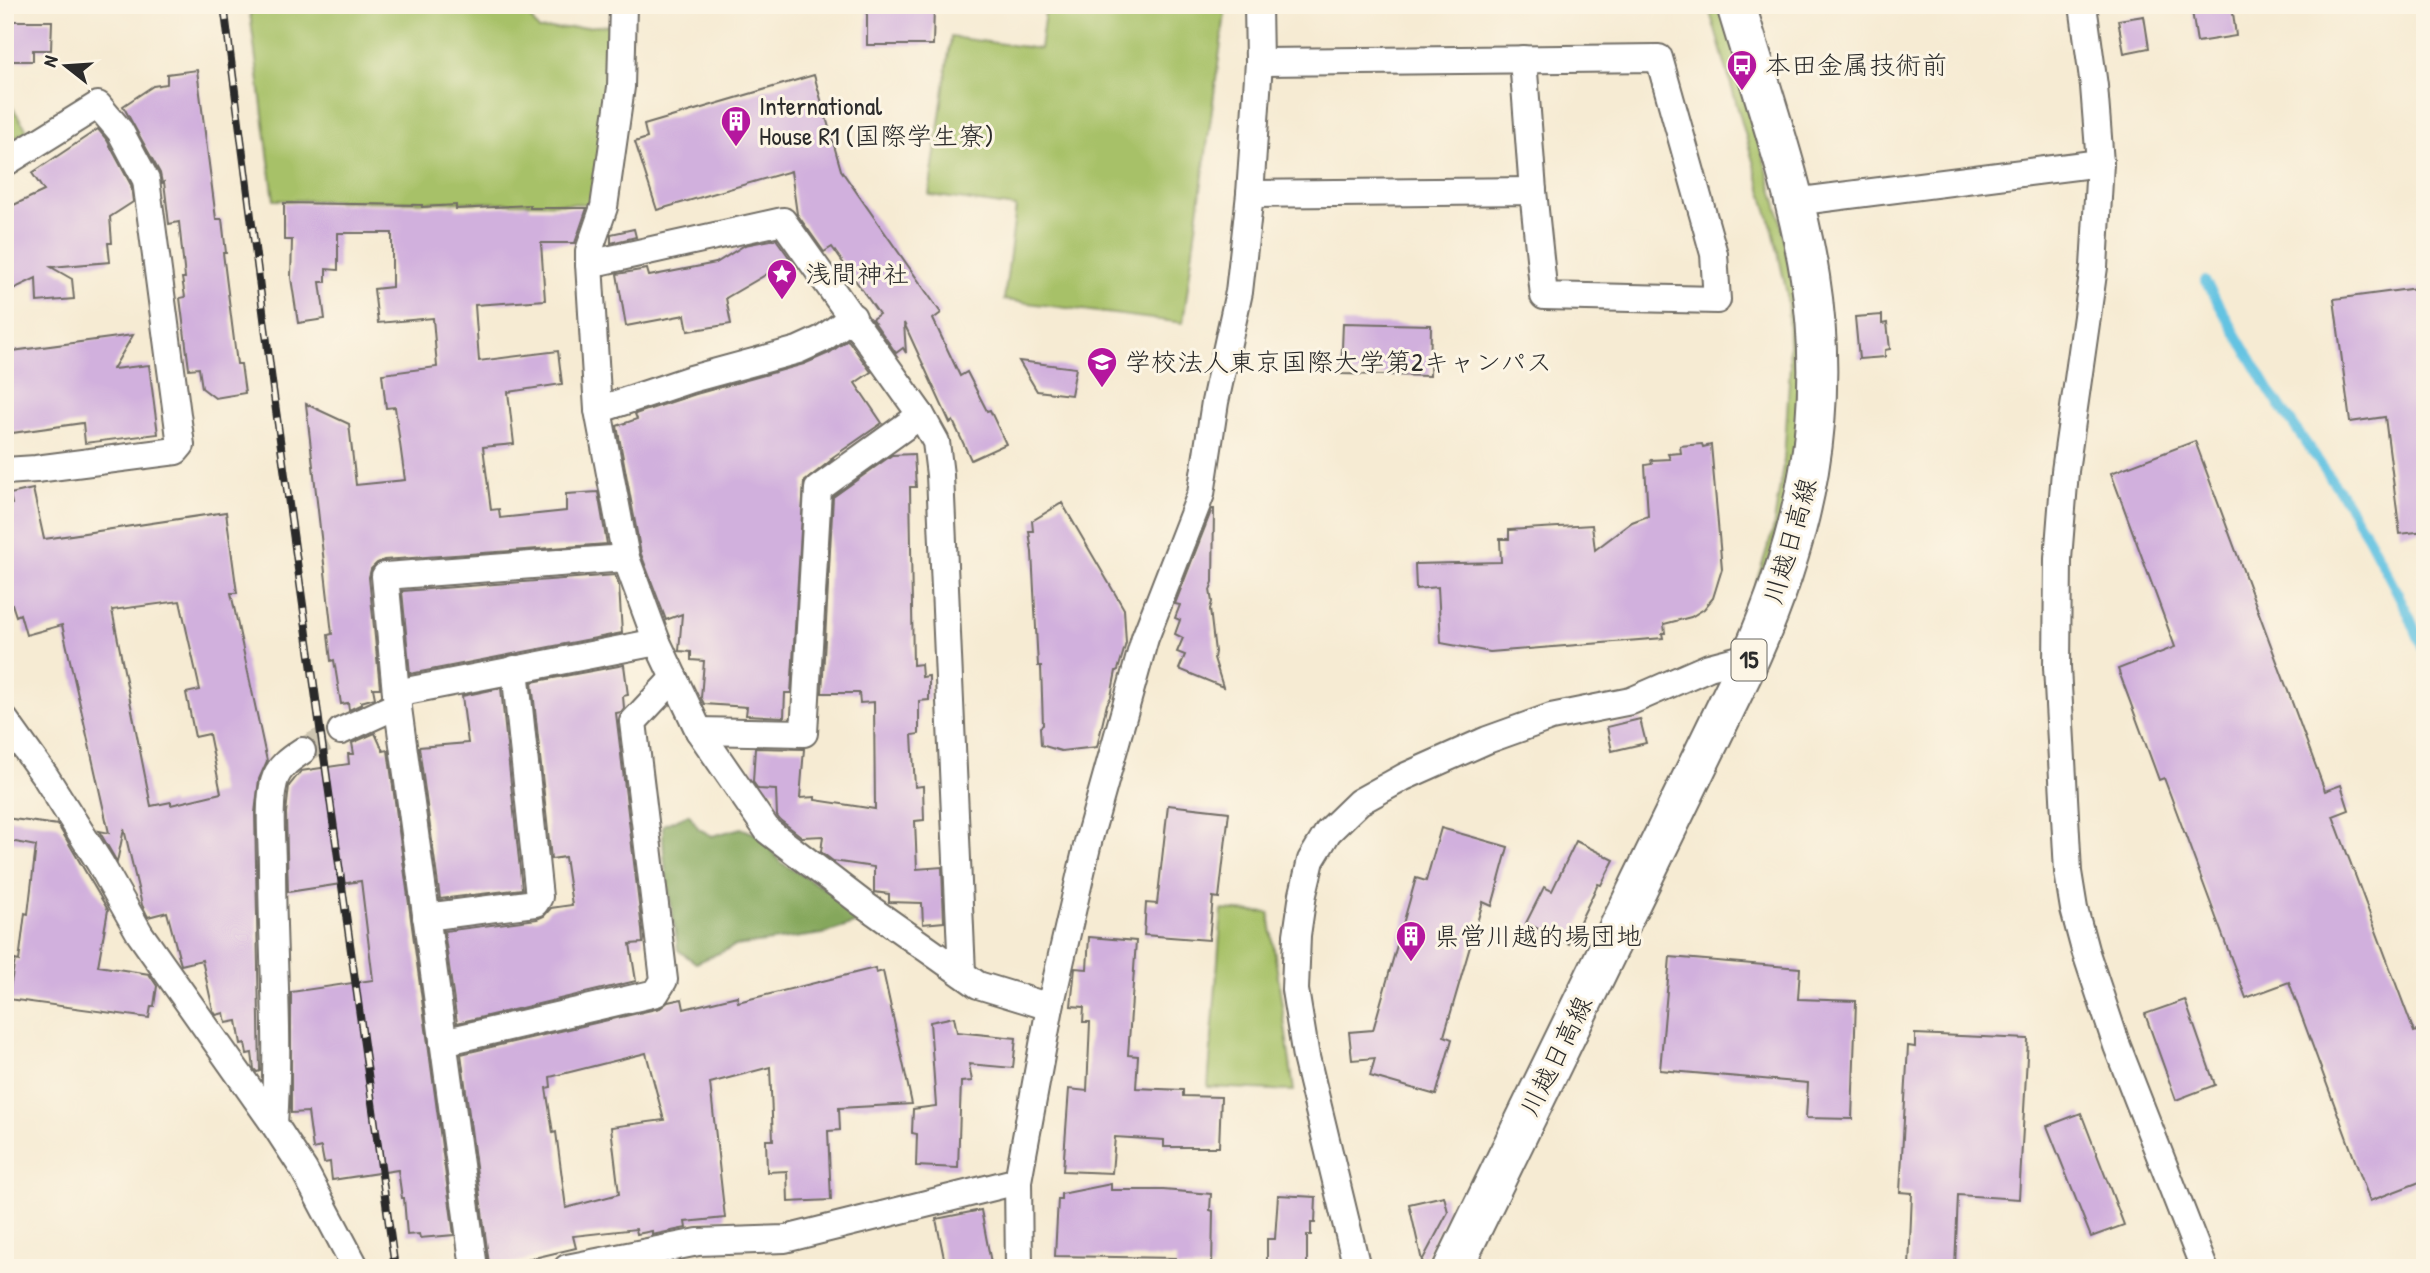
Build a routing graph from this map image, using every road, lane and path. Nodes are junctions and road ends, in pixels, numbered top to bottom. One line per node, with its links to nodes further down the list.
1 (623, 5): 12 (street)
2 (1258, 5): 6 (street)
3 (1736, 5): 11 (main road, 川越日高線 / 15)
4 (2083, 5): 8 (street)
5 (1523, 59): 6 (street); 9 (street); 9 (street)
6 (1259, 62): 10 (street)
7 (5, 163): 16 (street)
8 (2099, 163): 11 (street); 39 (street)
9 (1533, 191): 10 (street)
10 (1250, 194): 29 (street)
11 (1794, 202): 19 (main road, 川越日高線 / 15)
12 (589, 264): 13 (street); 14 (street)
13 (853, 317): 14 (street); 15 (street)
14 (598, 410): 17 (street)
15 (921, 415): 25 (street); 28 (street)
16 (5, 471)
17 (626, 558): 18 (street); 22 (street)
18 (657, 642): 20 (street); 21 (street)
19 (1751, 656): 37 (street); 38 (main road, 川越日高線 / 15)
20 (515, 669): 22 (street); 27 (street)
21 (674, 677): 25 (street); 30 (street)
22 (397, 699): 24 (street); 27 (street)
23 (5, 720): 31 (street)
24 (341, 731)
25 (699, 731): 28 (street)
26 (302, 751): 31 (street)
27 (426, 917): 30 (street)
28 (962, 973): 29 (street)
29 (1050, 1007): 32 (street)
30 (443, 1042): 34 (street)
31 (274, 1124): 33 (street)
32 (1018, 1181): 35 (street); 36 (street)
33 (356, 1268)
34 (474, 1268)
35 (567, 1268)
36 (1019, 1268)
37 (1357, 1268)
38 (1453, 1268)
39 (2204, 1268)

